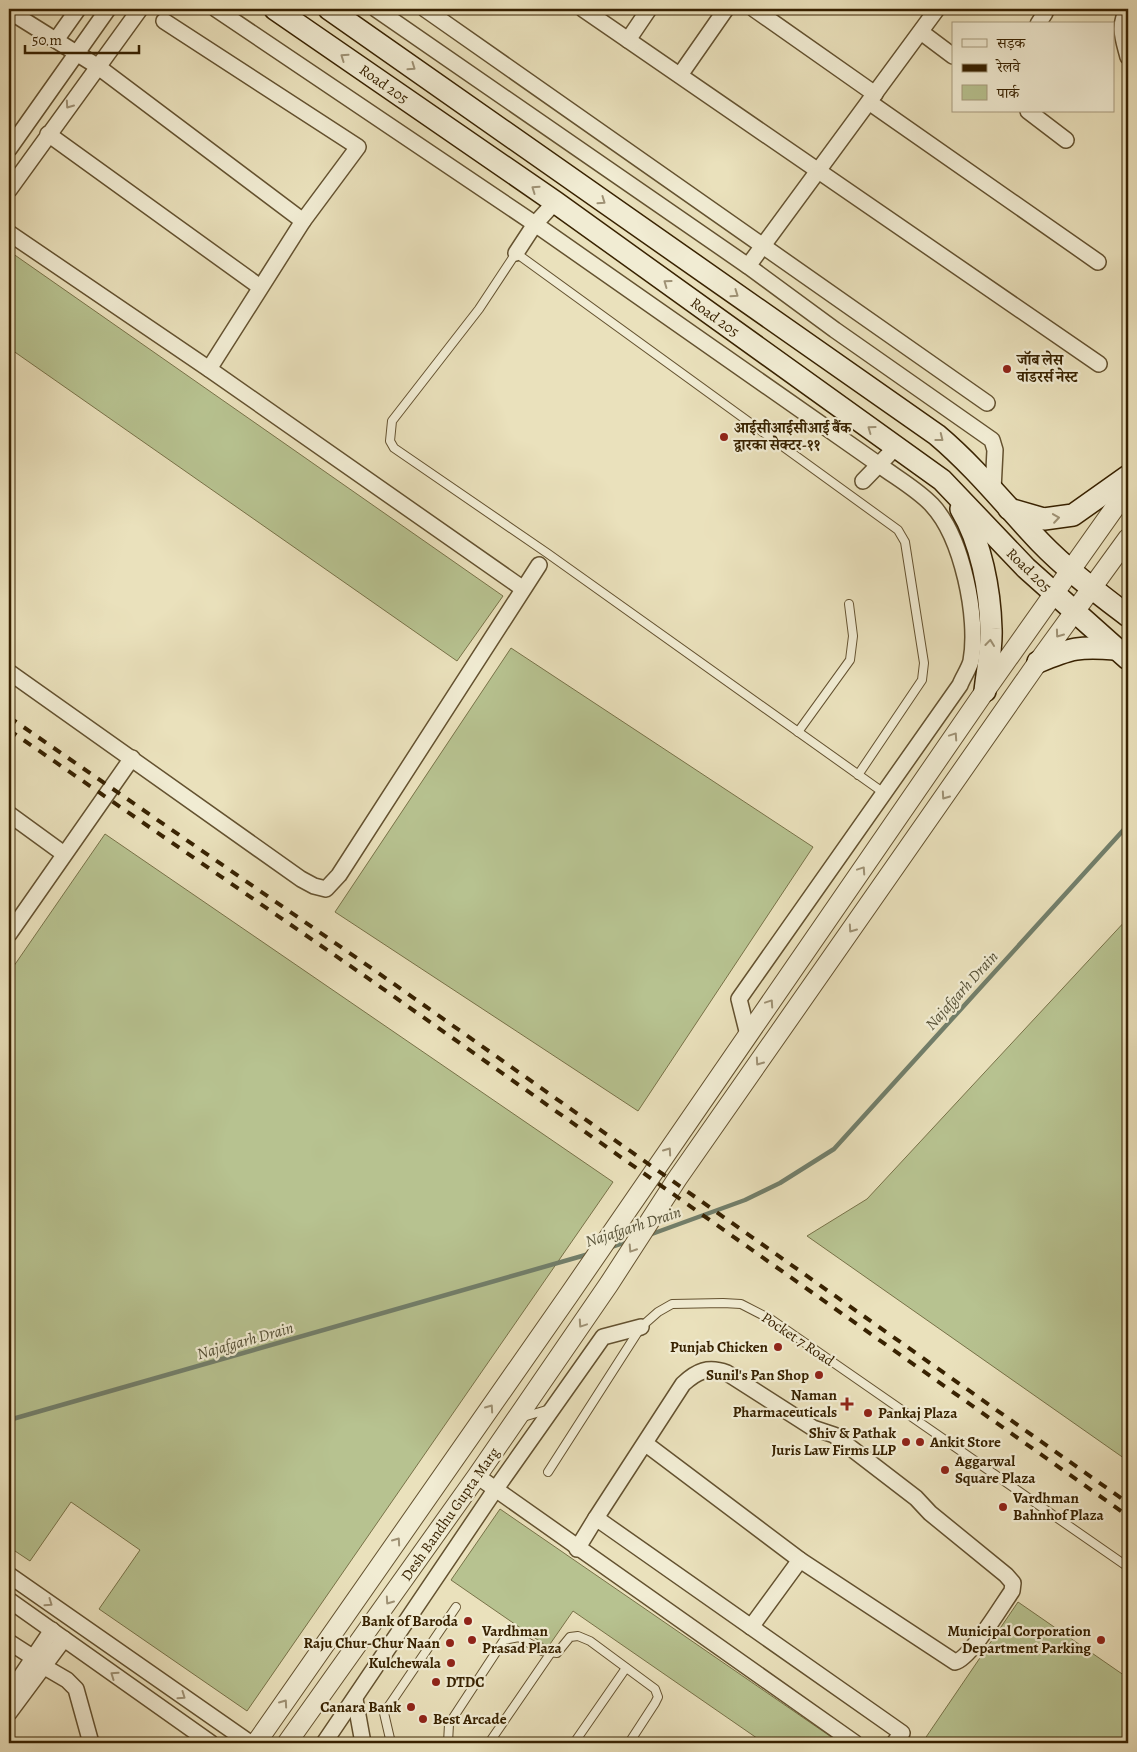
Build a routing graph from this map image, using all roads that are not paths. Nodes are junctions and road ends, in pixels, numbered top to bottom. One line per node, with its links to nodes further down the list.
1 (78, 9): 18 (street)
2 (108, 9): 20 (street)
3 (140, 9): 23 (street)
4 (216, 9): 35 (street)
5 (275, 9): 33 (main road, Road 205, one-way to 5)
6 (329, 9): 51 (main road, Road 205, one-way to 51)
7 (376, 9): 40 (street)
8 (583, 9): 19 (street)
9 (649, 9): 19 (street)
10 (726, 9): 24 (street)
11 (754, 9): 25 (street)
12 (428, 10): 37 (street)
13 (933, 10): 17 (street)
14 (1128, 10): 22 (street)
15 (9, 11): 18 (street)
16 (164, 21): 34 (street)
17 (921, 32): 21 (street); 25 (street)
18 (56, 40): 20 (street)
19 (628, 40): 24 (street)
20 (78, 53): 23 (street); 29 (street)
21 (952, 55)
22 (1128, 56)
23 (97, 66): 27 (street, one-way to 27); 34 (street)
24 (680, 75): 31 (street)
25 (872, 98): 31 (street); 39 (street)
26 (1029, 112): 28 (street)
27 (48, 134): 30 (street); 41 (street)
28 (1066, 140)
29 (9, 149): 30 (street)
30 (28, 163): 32 (street)
31 (818, 171): 37 (street); 42 (street)
32 (9, 190)
33 (555, 202): 35 (street); 45 (main road, Road 205, one-way to 33)
34 (303, 221): 41 (street)
35 (535, 224): 38 (street); 46 (street)
36 (9, 233): 43 (street)
37 (764, 246): 40 (street); 44 (street)
38 (516, 253): 52 (lane); 55 (lane)
39 (1098, 262)
40 (748, 266): 51 (street)
41 (260, 287): 43 (street)
42 (1099, 364)
43 (209, 369): 57 (street)
44 (987, 403)
45 (896, 447): 46 (street); 48 (main road, Road 205)
46 (878, 464): 49 (street); 70 (street)
47 (1128, 476): 53 (main road, one-way to 47)
48 (942, 480): 59 (main road, Road 205); 66 (main road, one-way to 48)
49 (863, 481): 52 (lane)
50 (1128, 489): 56 (street, Desh Bandhu Gupta Marg)
51 (993, 490): 53 (main road, Road 205)
52 (852, 494): 69 (lane)
53 (1009, 509): 56 (main road, Road 205)
54 (1128, 538): 58 (street, Desh Bandhu Gupta Marg)
55 (543, 559): 57 (street); 67 (lane)
56 (1071, 571): 58 (main road, Road 205); 59 (street, Desh Bandhu Gupta Marg)
57 (522, 588): 68 (street)
58 (1092, 589): 61 (street, Desh Bandhu Gupta Marg); 62 (main road, Road 205)
59 (1054, 594): 61 (main road, Road 205); 66 (street, Desh Bandhu Gupta Marg)
60 (849, 604): 67 (lane)
61 (1075, 613): 63 (main road, Road 205); 64 (street, Desh Bandhu Gupta Marg, one-way to 64)
62 (1128, 616)
63 (1122, 654): 64 (main road)
64 (1038, 662): 77 (street, Desh Bandhu Gupta Marg, one-way to 77)
65 (9, 672): 68 (street)
66 (985, 691): 74 (street, Desh Bandhu Gupta Marg, one-way to 66)
67 (798, 732): 69 (lane)
68 (132, 758): 72 (street)
69 (858, 775): 70 (lane)
70 (884, 794): 74 (street)
71 (9, 814): 72 (street)
72 (64, 854): 73 (street)
73 (9, 934)
74 (748, 1035): 101 (street, Desh Bandhu Gupta Marg, one-way to 74)
75 (642, 1326): 76 (street, Pocket 7 Road); 79 (lane); 85 (lane, Pocket 7 Road)
76 (554, 1408): 77 (lane); 81 (street, Pocket 7 Road)
77 (516, 1419): 80 (street, Desh Bandhu Gupta Marg)
78 (646, 1444): 82 (street); 84 (street); 84 (street)
79 (548, 1472)
80 (477, 1476): 81 (street); 102 (street, Desh Bandhu Gupta Marg, one-way to 102)
81 (495, 1490): 83 (street); 96 (street, Pocket 7 Road)
82 (596, 1518): 83 (street); 89 (street)
83 (577, 1549): 110 (street)
84 (800, 1560): 89 (street)
85 (1128, 1566)
86 (9, 1575): 100 (street, one-way to 100)
87 (9, 1600): 90 (street)
88 (456, 1606): 105 (lane)
89 (751, 1627): 111 (street)
90 (58, 1635): 93 (street); 99 (street, one-way to 90)
91 (9, 1642): 93 (street)
92 (550, 1654): 94 (lane); 106 (lane); 107 (lane)
93 (38, 1662): 95 (street); 97 (street); 98 (street)
94 (626, 1668): 108 (lane); 109 (lane)
95 (9, 1694)
96 (355, 1700): 103 (street, Pocket 7 Road); 104 (street)
97 (9, 1713)
98 (91, 1743)
99 (211, 1743)
100 (250, 1743)
101 (256, 1743)
102 (287, 1743)
103 (324, 1743)
104 (363, 1743)
105 (391, 1743)
106 (448, 1743)
107 (489, 1743)
108 (574, 1743)
109 (629, 1743)
110 (855, 1743)
111 (894, 1743)

